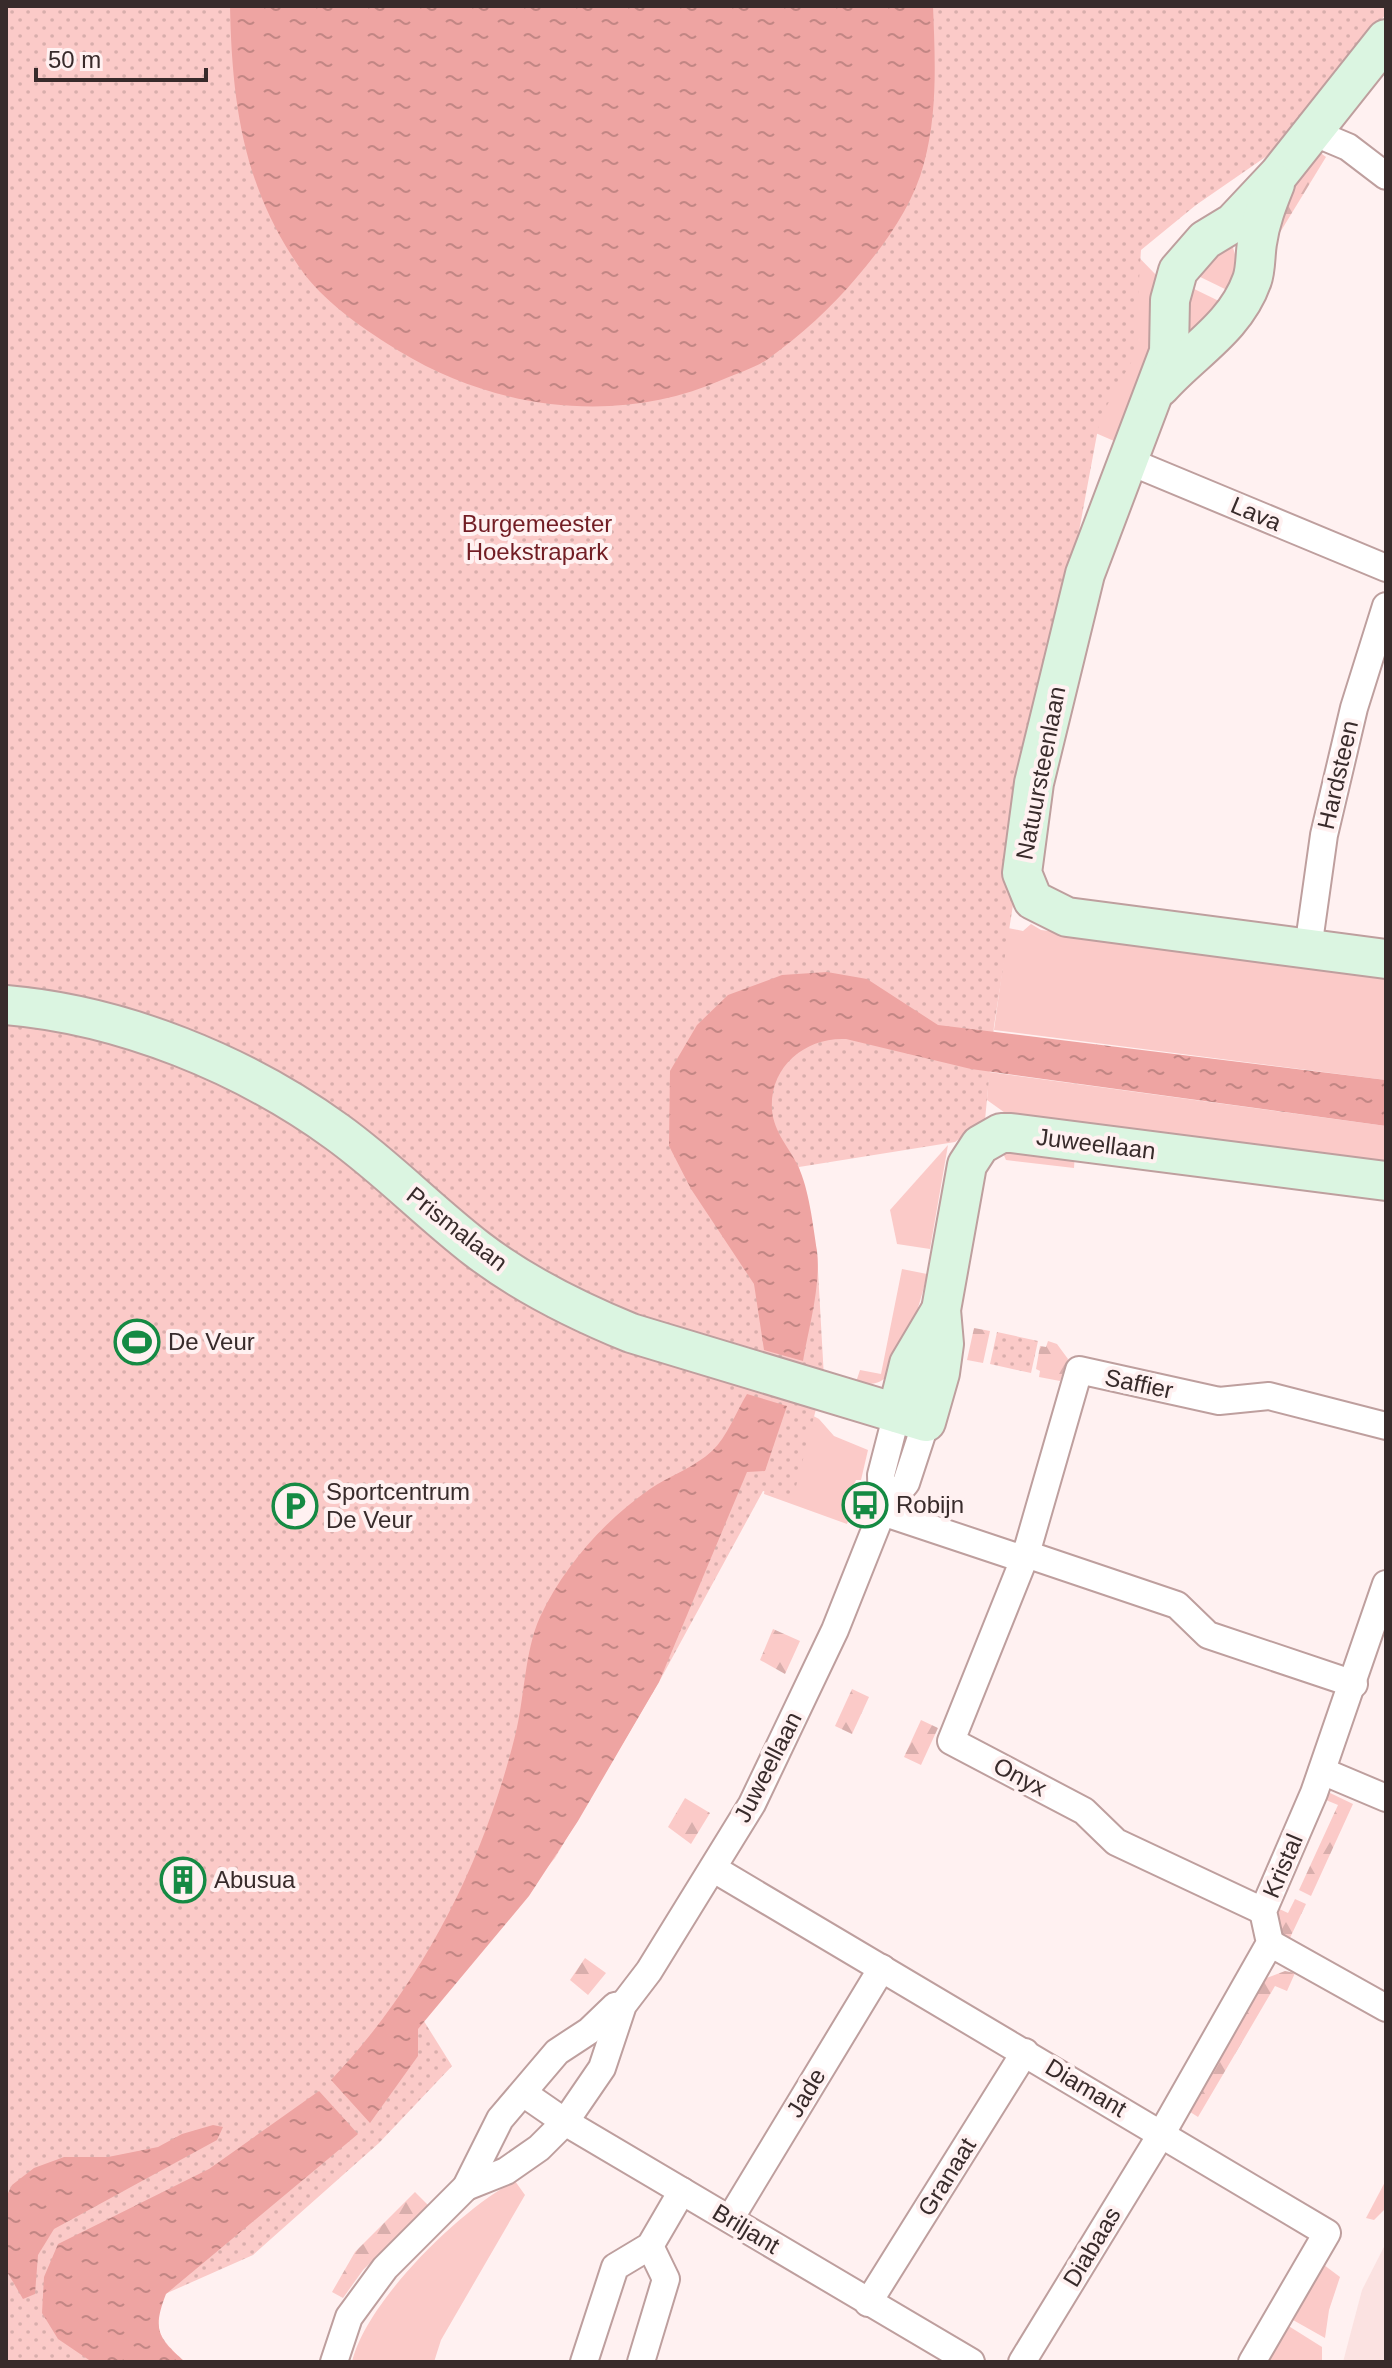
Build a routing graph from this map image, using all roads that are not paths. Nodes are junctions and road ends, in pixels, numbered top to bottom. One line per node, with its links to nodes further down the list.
1 (1386, 39): 2 (street, Natuursteenlaan)
2 (1310, 131): 3 (street, Natuursteenlaan); 4 (street)
3 (1279, 174): 5 (street, Natuursteenlaan); 5 (street, Natuursteenlaan)
4 (1386, 176)
5 (1153, 395): 6 (street, Natuursteenlaan)
6 (1126, 460): 7 (street, Lava); 9 (street, Natuursteenlaan)
7 (1386, 568)
8 (1386, 606): 9 (street, Hardsteen)
9 (1308, 949): 10 (street, Natuursteenlaan)
10 (1386, 959)
11 (6, 1005): 13 (street, Prismalaan)
12 (1386, 1181): 13 (street, Juweellaan)
13 (911, 1418): 15 (street, Juweellaan)
14 (1386, 1426): 16 (street, Saffier)
15 (882, 1512): 16 (street); 21 (street, Juweellaan)
16 (1026, 1554): 18 (street); 22 (street, Onyx)
17 (1386, 1584): 18 (street, Kristal)
18 (1354, 1684): 19 (street, Kristal)
19 (1322, 1771): 20 (street); 22 (street, Kristal)
20 (1386, 1798)
21 (714, 1869): 24 (street, Diamant); 25 (street, Juweellaan)
22 (1263, 1911): 23 (street, Kristal)
23 (1270, 1943): 26 (street); 30 (street)
24 (882, 1968): 27 (street, Diamant); 33 (street, Jade)
25 (623, 2005): 28 (street, Juweellaan); 29 (street, Juweellaan)
26 (1386, 2008)
27 (1025, 2052): 30 (street, Diamant); 35 (street, Granaat)
28 (523, 2093): 29 (street, Briljant); 31 (street, Juweellaan)
29 (565, 2122): 31 (street, Juweellaan); 32 (street, Briljant)
30 (1162, 2133): 40 (street, Diabaas); 41 (street, Diamant)
31 (466, 2187): 36 (street, Juweellaan)
32 (682, 2191): 33 (street, Briljant); 34 (street)
33 (730, 2219): 35 (street, Briljant)
34 (650, 2246): 37 (street); 38 (street)
35 (868, 2303): 39 (street, Briljant)
36 (334, 2362)
37 (584, 2362)
38 (641, 2362)
39 (971, 2362)
40 (1022, 2362)
41 (1252, 2362)

